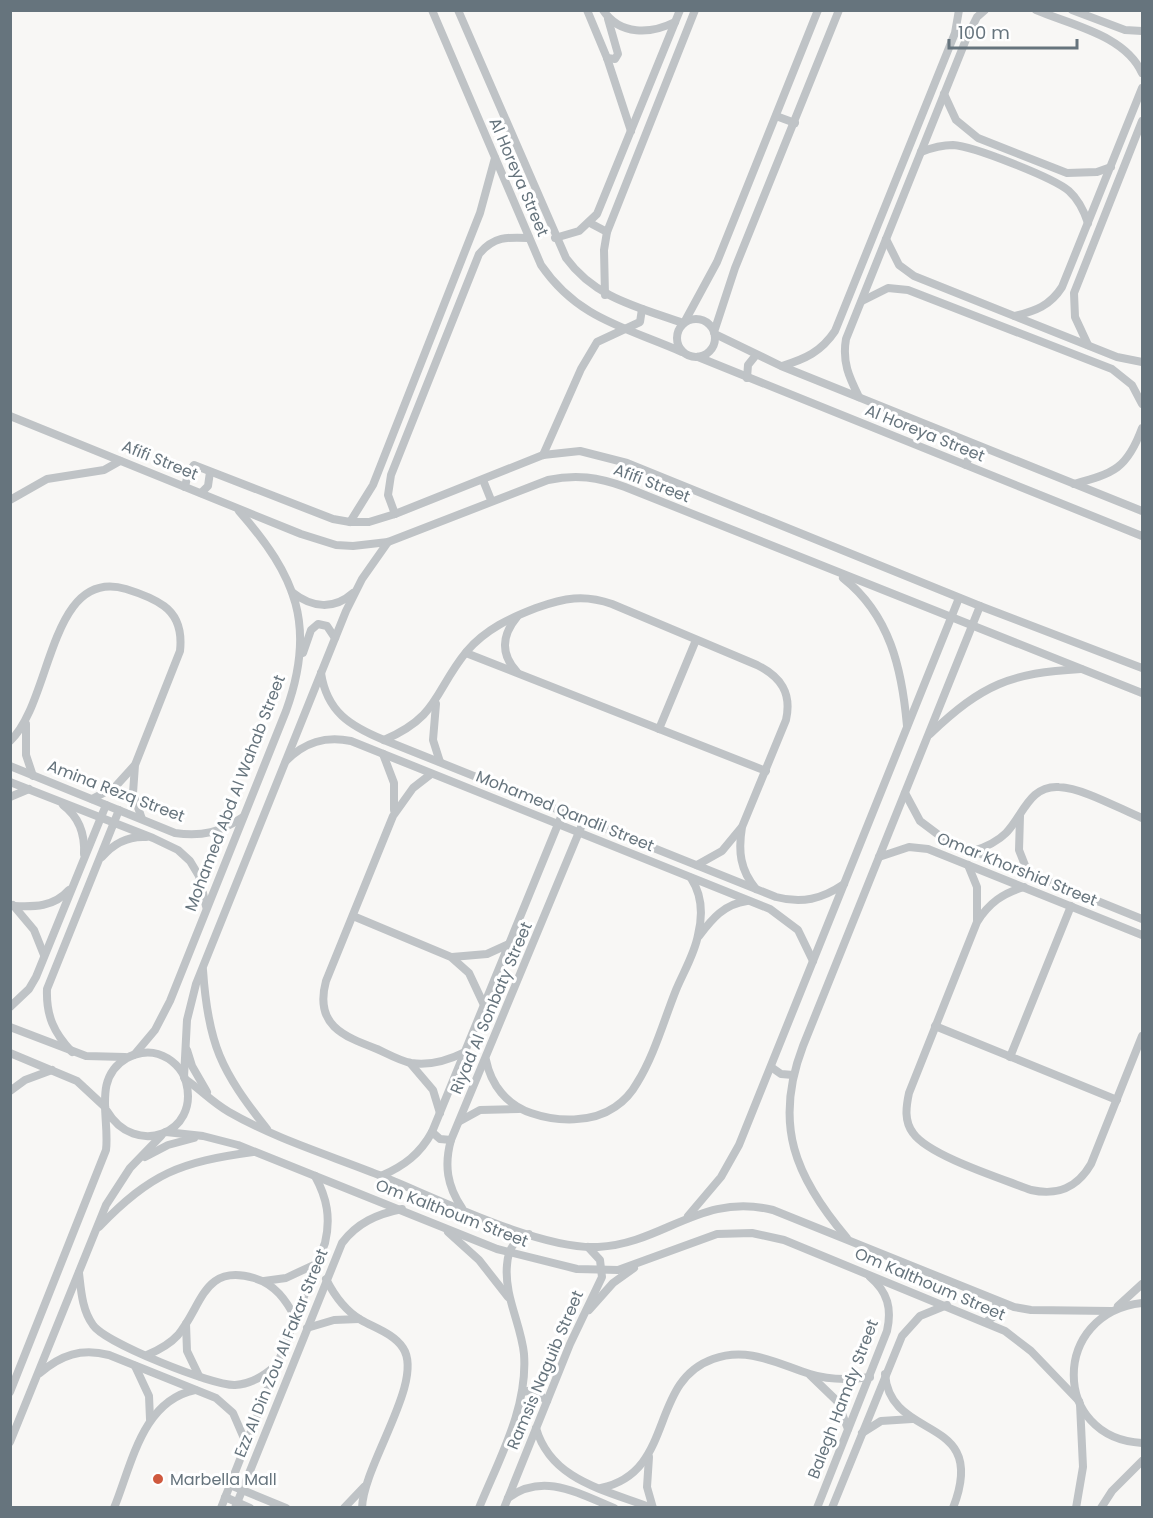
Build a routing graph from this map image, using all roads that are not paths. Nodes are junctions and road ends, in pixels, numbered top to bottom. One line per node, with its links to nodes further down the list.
1 (432, 10): 30 (street, Al Horeya Street)
2 (458, 10): 38 (street, Al Horeya Street)
3 (586, 10): 19 (street)
4 (680, 10): 13 (street)
5 (695, 10): 36 (street)
6 (818, 10): 23 (street)
7 (839, 10): 25 (street)
8 (959, 10): 16 (street)
9 (985, 10): 18 (street)
10 (1036, 10): 17 (street)
11 (1072, 10): 14 (street)
12 (605, 14): 13 (street); 19 (street)
13 (675, 22): 26 (street)
14 (1099, 22): 15 (street); 17 (street)
15 (1143, 31)
16 (955, 33): 18 (street); 50 (street)
17 (1095, 34): 20 (street)
18 (967, 37): 22 (street)
19 (607, 58): 26 (street)
20 (1143, 73)
21 (1143, 88): 31 (street)
22 (944, 94): 27 (street); 29 (street)
23 (776, 116): 25 (street); 40 (street)
24 (1143, 121): 45 (street)
25 (795, 123): 42 (street)
26 (631, 130): 34 (street)
27 (978, 138): 28 (street); 32 (street)
28 (974, 150): 29 (street); 33 (street)
29 (921, 152): 39 (street)
30 (495, 158): 37 (street, Al Horeya Street); 83 (street)
31 (1111, 167): 32 (street); 35 (street)
32 (1053, 168): 33 (street)
33 (1048, 179): 35 (street)
34 (590, 223): 36 (street); 38 (street)
35 (1088, 223): 43 (street)
36 (607, 232): 46 (street)
37 (529, 238): 53 (street, Al Horeya Street); 82 (street)
38 (555, 238): 46 (street, Al Horeya Street)
39 (886, 239): 41 (street); 47 (street)
40 (712, 274): 42 (street); 51 (street)
41 (914, 276): 44 (street); 49 (street)
42 (730, 281): 54 (street)
43 (1062, 287): 45 (street); 49 (street)
44 (908, 290): 47 (street); 62 (street)
45 (1074, 293): 55 (street)
46 (605, 295): 48 (street, Al Horeya Street)
47 (861, 301): 52 (street)
48 (642, 309): 51 (street, Al Horeya Street); 53 (street)
49 (1014, 316): 55 (street)
50 (840, 321): 52 (street); 61 (street)
51 (684, 322): 54 (street); 56 (street)
52 (851, 325): 64 (street)
53 (627, 328): 56 (street, Al Horeya Street); 70 (street)
54 (714, 333): 57 (street, Al Horeya Street); 58 (street)
55 (1088, 345): 59 (street)
56 (682, 352): 58 (street)
57 (756, 355): 61 (street, Al Horeya Street); 63 (street)
58 (698, 357): 63 (street, Al Horeya Street)
59 (1117, 357): 60 (street); 62 (street)
60 (1143, 362)
61 (782, 366): 64 (street, Al Horeya Street)
62 (1112, 369): 65 (street)
63 (747, 378): 72 (street, Al Horeya Street)
64 (859, 397): 68 (street, Al Horeya Street)
65 (1143, 404)
66 (10, 416): 71 (street, Afifi Street)
67 (1143, 428): 69 (street)
68 (973, 445): 72 (street); 75 (street, Al Horeya Street)
69 (1139, 448): 75 (street)
70 (543, 455): 74 (street, Afifi Street); 89 (street, Afifi Street)
71 (120, 461): 76 (street, Afifi Street); 78 (street)
72 (966, 465): 84 (street, Al Horeya Street)
73 (210, 471): 76 (street, Afifi Street); 77 (street); 83 (street, Afifi Street)
74 (483, 480): 79 (street); 82 (street, Afifi Street)
75 (1074, 484): 81 (street, Al Horeya Street)
76 (185, 487): 77 (street, Afifi Street)
77 (201, 493): 80 (street, Afifi Street)
78 (10, 500)
79 (490, 500): 85 (street, Afifi Street); 86 (street, Afifi Street)
80 (237, 508): 85 (street, Afifi Street); 87 (street, Mohamed Abd Al Wahab Street)
81 (1143, 511)
82 (395, 514): 83 (street, Afifi Street)
83 (350, 522)
84 (1143, 536)
85 (388, 542): 88 (street, Mohamed Abd Al Wahab Street)
86 (835, 572): 92 (street, Afifi Street); 105 (street)
87 (292, 592): 88 (street); 97 (street, Mohamed Abd Al Wahab Street)
88 (354, 592): 94 (street, Mohamed Abd Al Wahab Street)
89 (959, 598): 90 (street, Afifi Street); 92 (street)
90 (980, 606): 93 (street); 98 (street, Afifi Street)
91 (519, 615): 95 (street); 96 (street); 100 (street)
92 (952, 618): 93 (street, Afifi Street); 105 (street)
93 (973, 626): 99 (street, Afifi Street); 107 (street)
94 (335, 638): 97 (street); 101 (street, Mohamed Abd Al Wahab Street)
95 (696, 640): 106 (street); 115 (street)
96 (466, 653): 100 (street); 103 (street)
97 (300, 662): 128 (street, Mohamed Abd Al Wahab Street)
98 (1143, 668)
99 (1085, 669): 102 (street, Afifi Street); 107 (street)
100 (517, 672): 106 (street)
101 (321, 673): 108 (street, Mohamed Qandil Street); 111 (street, Mohamed Abd Al Wahab Street)
102 (1143, 693)
103 (437, 701): 108 (street); 112 (street)
104 (26, 722): 109 (street); 113 (street); 117 (street)
105 (907, 727): 149 (street)
106 (659, 729): 115 (street)
107 (928, 736): 120 (street)
108 (384, 740): 112 (street, Mohamed Qandil Street)
109 (10, 741)
110 (383, 754): 111 (street, Mohamed Qandil Street); 116 (street, Mohamed Qandil Street); 129 (street)
111 (286, 761): 166 (street, Mohamed Abd Al Wahab Street)
112 (440, 762): 126 (street, Mohamed Qandil Street)
113 (135, 765): 122 (street); 132 (street)
114 (10, 766): 117 (street, Amina Rezq Street)
115 (766, 771): 136 (street)
116 (431, 774): 129 (street); 135 (street, Mohamed Qandil Street)
117 (33, 776): 122 (street, Amina Rezq Street)
118 (10, 782): 119 (street, Amina Rezq Street)
119 (28, 789): 121 (street); 123 (street, Amina Rezq Street)
120 (905, 793): 139 (street, Omar Khorshid Street); 141 (street)
121 (10, 797)
122 (92, 799): 124 (street, Amina Rezq Street)
123 (58, 801): 130 (street, Amina Rezq Street); 143 (street)
124 (106, 805): 125 (street, Amina Rezq Street); 130 (street)
125 (119, 810): 132 (street, Amina Rezq Street); 134 (street)
126 (563, 812): 133 (street, Mohamed Qandil Street); 135 (street, Riyad Al Sonbaty Street)
127 (1021, 813): 131 (street); 140 (street); 147 (street)
128 (244, 816): 132 (street, Amina Rezq Street); 156 (street, Mohamed Abd Al Wahab Street)
129 (393, 816): 157 (street)
130 (101, 818): 134 (street, Amina Rezq Street); 143 (street)
131 (1143, 818)
132 (142, 819)
133 (584, 820): 137 (street, Riyad Al Sonbaty Street); 145 (street, Mohamed Qandil Street)
134 (114, 822): 138 (street, Amina Rezq Street); 144 (street)
135 (558, 825): 137 (street, Mohamed Qandil Street); 162 (street, Riyad Al Sonbaty Street)
136 (742, 827): 145 (street); 152 (street)
137 (579, 833): 148 (street, Mohamed Qandil Street); 178 (street, Riyad Al Sonbaty Street)
138 (153, 838): 144 (street); 156 (street, Amina Rezq Street)
139 (956, 844): 140 (street, Omar Khorshid Street); 142 (street)
140 (974, 851): 147 (street, Omar Khorshid Street)
141 (879, 857): 142 (street, Omar Khorshid Street); 182 (street)
142 (951, 858): 146 (street, Omar Khorshid Street)
143 (84, 859): 150 (street)
144 (97, 865): 173 (street)
145 (697, 865): 152 (street, Mohamed Qandil Street)
146 (968, 865): 151 (street, Omar Khorshid Street); 159 (street)
147 (1028, 873): 158 (street, Omar Khorshid Street)
148 (690, 877): 153 (street, Mohamed Qandil Street); 161 (street)
149 (844, 884): 152 (street, Mohamed Qandil Street); 165 (street)
150 (73, 885): 154 (street); 163 (street)
151 (1024, 888): 155 (street, Omar Khorshid Street); 159 (street)
152 (756, 889)
153 (750, 901): 161 (street); 165 (street, Mohamed Qandil Street)
154 (12, 905): 163 (street)
155 (1071, 906): 160 (street, Omar Khorshid Street); 177 (street)
156 (206, 909): 176 (street, Mohamed Abd Al Wahab Street)
157 (353, 916): 164 (street); 179 (street)
158 (1143, 919)
159 (977, 922): 169 (street)
160 (1143, 935)
161 (698, 936): 188 (street)
162 (509, 944): 164 (street); 167 (street, Riyad Al Sonbaty Street)
163 (44, 955): 168 (street)
164 (451, 957): 167 (street)
165 (813, 962): 180 (street)
166 (203, 967): 172 (street, Mohamed Abd Al Wahab Street); 191 (street)
167 (484, 1006): 174 (street, Riyad Al Sonbaty Street)
168 (10, 1007)
169 (935, 1026): 177 (street); 185 (street)
170 (10, 1027): 173 (street)
171 (1143, 1036): 185 (street)
172 (185, 1039): 183 (street, Mohamed Abd Al Wahab Street); 186 (street)
173 (72, 1052): 176 (street)
174 (465, 1052): 179 (street); 189 (street, Riyad Al Sonbaty Street)
175 (10, 1053): 181 (street)
176 (131, 1055): 183 (street); 187 (street)
177 (1010, 1057): 185 (street)
178 (486, 1060): 188 (street); 190 (street, Riyad Al Sonbaty Street)
179 (410, 1063): 189 (street)
180 (771, 1067): 182 (street); 202 (street)
181 (53, 1070): 184 (street); 187 (street)
182 (793, 1075): 206 (street)
183 (185, 1078): 186 (street, Om Kalthoum Street); 193 (street)
184 (10, 1091)
185 (1117, 1100)
186 (214, 1102): 191 (street, Om Kalthoum Street)
187 (106, 1109): 193 (street); 239 (street)
188 (521, 1109): 190 (street)
189 (440, 1113): 192 (street, Riyad Al Sonbaty Street)
190 (460, 1121): 195 (street, Riyad Al Sonbaty Street)
191 (269, 1131): 199 (street, Om Kalthoum Street)
192 (432, 1132): 195 (street); 199 (street, Riyad Al Sonbaty Street)
193 (164, 1133): 194 (street, Om Kalthoum Street); 197 (street)
194 (202, 1136): 196 (street, Om Kalthoum Street); 197 (street)
195 (451, 1140): 200 (street, Riyad Al Sonbaty Street)
196 (255, 1152): 198 (street, Om Kalthoum Street); 204 (street)
197 (136, 1161): 204 (street)
198 (314, 1175): 201 (street, Om Kalthoum Street); 210 (street, Ezz Al Din Zou Al Fakar Street)
199 (381, 1176): 200 (street, Om Kalthoum Street)
200 (462, 1208): 205 (street, Om Kalthoum Street)
201 (402, 1209): 203 (street, Om Kalthoum Street); 214 (street, Ezz Al Din Zou Al Fakar Street)
202 (684, 1220): 206 (street, Om Kalthoum Street); 207 (street, Om Kalthoum Street)
203 (438, 1224): 208 (street, Om Kalthoum Street); 218 (street)
204 (95, 1232): 211 (street)
205 (530, 1234): 207 (street, Om Kalthoum Street); 208 (street)
206 (849, 1241): 217 (street, Om Kalthoum Street)
207 (588, 1247): 212 (street)
208 (508, 1253): 212 (street, Om Kalthoum Street); 218 (street, Ramsis Naguib Street)
209 (644, 1262): 212 (street, Om Kalthoum Street); 213 (street, Om Kalthoum Street); 227 (street)
210 (318, 1263): 215 (street); 222 (street, Ezz Al Din Zou Al Fakar Street)
211 (79, 1272): 230 (street); 235 (street)
212 (603, 1272): 227 (street, Ramsis Naguib Street)
213 (866, 1273): 220 (street, Om Kalthoum Street); 228 (street, Balegh Hamdy Street)
214 (326, 1279): 223 (street); 226 (street, Ezz Al Din Zou Al Fakar Street)
215 (264, 1281): 222 (street); 225 (street)
216 (1143, 1284): 221 (street)
217 (996, 1301): 221 (street, Om Kalthoum Street); 224 (street)
218 (511, 1303): 240 (street, Ramsis Naguib Street)
219 (1143, 1303): 221 (street)
220 (947, 1305): 224 (street, Om Kalthoum Street); 229 (street, Balegh Hamdy Street)
221 (1113, 1310): 242 (street)
222 (296, 1319): 231 (street, Ezz Al Din Zou Al Fakar Street)
223 (359, 1319): 226 (street); 255 (street)
224 (986, 1322): 242 (street, Om Kalthoum Street)
225 (186, 1324): 230 (street); 236 (street)
226 (307, 1328): 257 (street, Ezz Al Din Zou Al Fakar Street)
227 (577, 1328): 241 (street, Ramsis Naguib Street)
228 (882, 1345): 229 (street); 237 (street, Balegh Hamdy Street)
229 (895, 1349): 233 (street, Balegh Hamdy Street)
230 (147, 1355): 236 (street)
231 (278, 1363): 236 (street); 249 (street, Ezz Al Din Zou Al Fakar Street)
232 (135, 1366): 235 (street); 238 (street); 243 (street)
233 (885, 1373): 244 (street); 247 (street, Balegh Hamdy Street)
234 (810, 1374): 237 (street); 246 (street); 251 (street)
235 (38, 1375): 248 (street)
236 (199, 1376)
237 (870, 1377): 246 (street, Balegh Hamdy Street)
238 (195, 1390): 243 (street); 249 (street)
239 (10, 1392)
240 (522, 1392): 241 (street); 270 (street, Ramsis Naguib Street)
241 (547, 1401): 245 (street, Ramsis Naguib Street)
242 (1079, 1402): 250 (street, Om Kalthoum Street); 275 (street)
243 (150, 1419): 264 (street)
244 (912, 1419): 247 (street); 274 (street)
245 (536, 1428): 253 (street); 260 (street, Ramsis Naguib Street)
246 (848, 1429): 263 (street, Balegh Hamdy Street)
247 (861, 1433): 273 (street, Balegh Hamdy Street)
248 (10, 1442)
249 (246, 1443): 254 (street, Ezz Al Din Zou Al Fakar Street)
250 (1143, 1443)
251 (649, 1454): 256 (street); 272 (street)
252 (1143, 1461): 276 (street)
253 (588, 1482): 256 (street); 258 (street)
254 (230, 1485): 257 (street); 259 (street, Ezz Al Din Zou Al Fakar Street)
255 (364, 1487): 268 (street); 269 (street)
256 (601, 1488): 272 (street)
257 (242, 1490): 262 (street, Ezz Al Din Zou Al Fakar Street); 267 (street)
258 (583, 1495): 260 (street); 261 (street)
259 (225, 1497): 262 (street); 265 (street, Ezz Al Din Zou Al Fakar Street)
260 (506, 1503)
261 (598, 1504): 271 (street)
262 (236, 1505): 266 (street)
263 (820, 1507)
264 (114, 1508)
265 (220, 1508)
266 (250, 1508)
267 (286, 1508)
268 (344, 1508)
269 (362, 1508)
270 (479, 1508)
271 (614, 1508)
272 (653, 1508)
273 (832, 1508)
274 (953, 1508)
275 (1076, 1508)
276 (1101, 1508)

